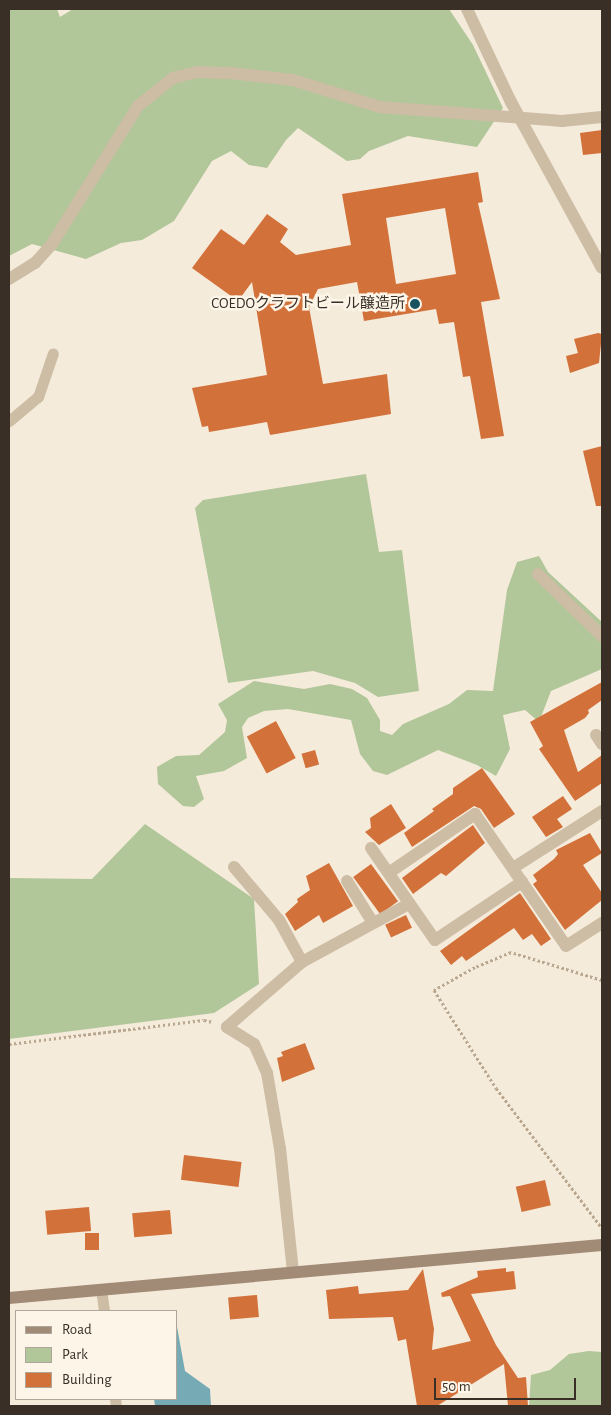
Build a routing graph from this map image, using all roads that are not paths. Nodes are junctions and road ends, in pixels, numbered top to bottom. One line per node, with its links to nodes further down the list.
1 (467, 9): 2 (street)
2 (520, 117): 3 (street); 4 (street); 5 (street)
3 (602, 118)
4 (602, 268)
5 (9, 279)
6 (53, 353): 7 (lane)
7 (9, 420)
8 (538, 574): 9 (street)
9 (602, 636)
10 (602, 811): 13 (street)
11 (371, 848): 14 (street)
12 (234, 867): 20 (street)
13 (513, 868): 14 (street); 16 (street)
14 (390, 872): 17 (street)
15 (347, 881): 18 (street)
16 (522, 882): 17 (street); 19 (street)
17 (409, 904): 18 (street)
18 (373, 923): 20 (street)
19 (602, 923)
20 (302, 962): 22 (street)
21 (602, 1245): 22 (street)
22 (293, 1272): 23 (street)
23 (101, 1289): 24 (street); 25 (lane)
24 (9, 1298)
25 (104, 1310)

